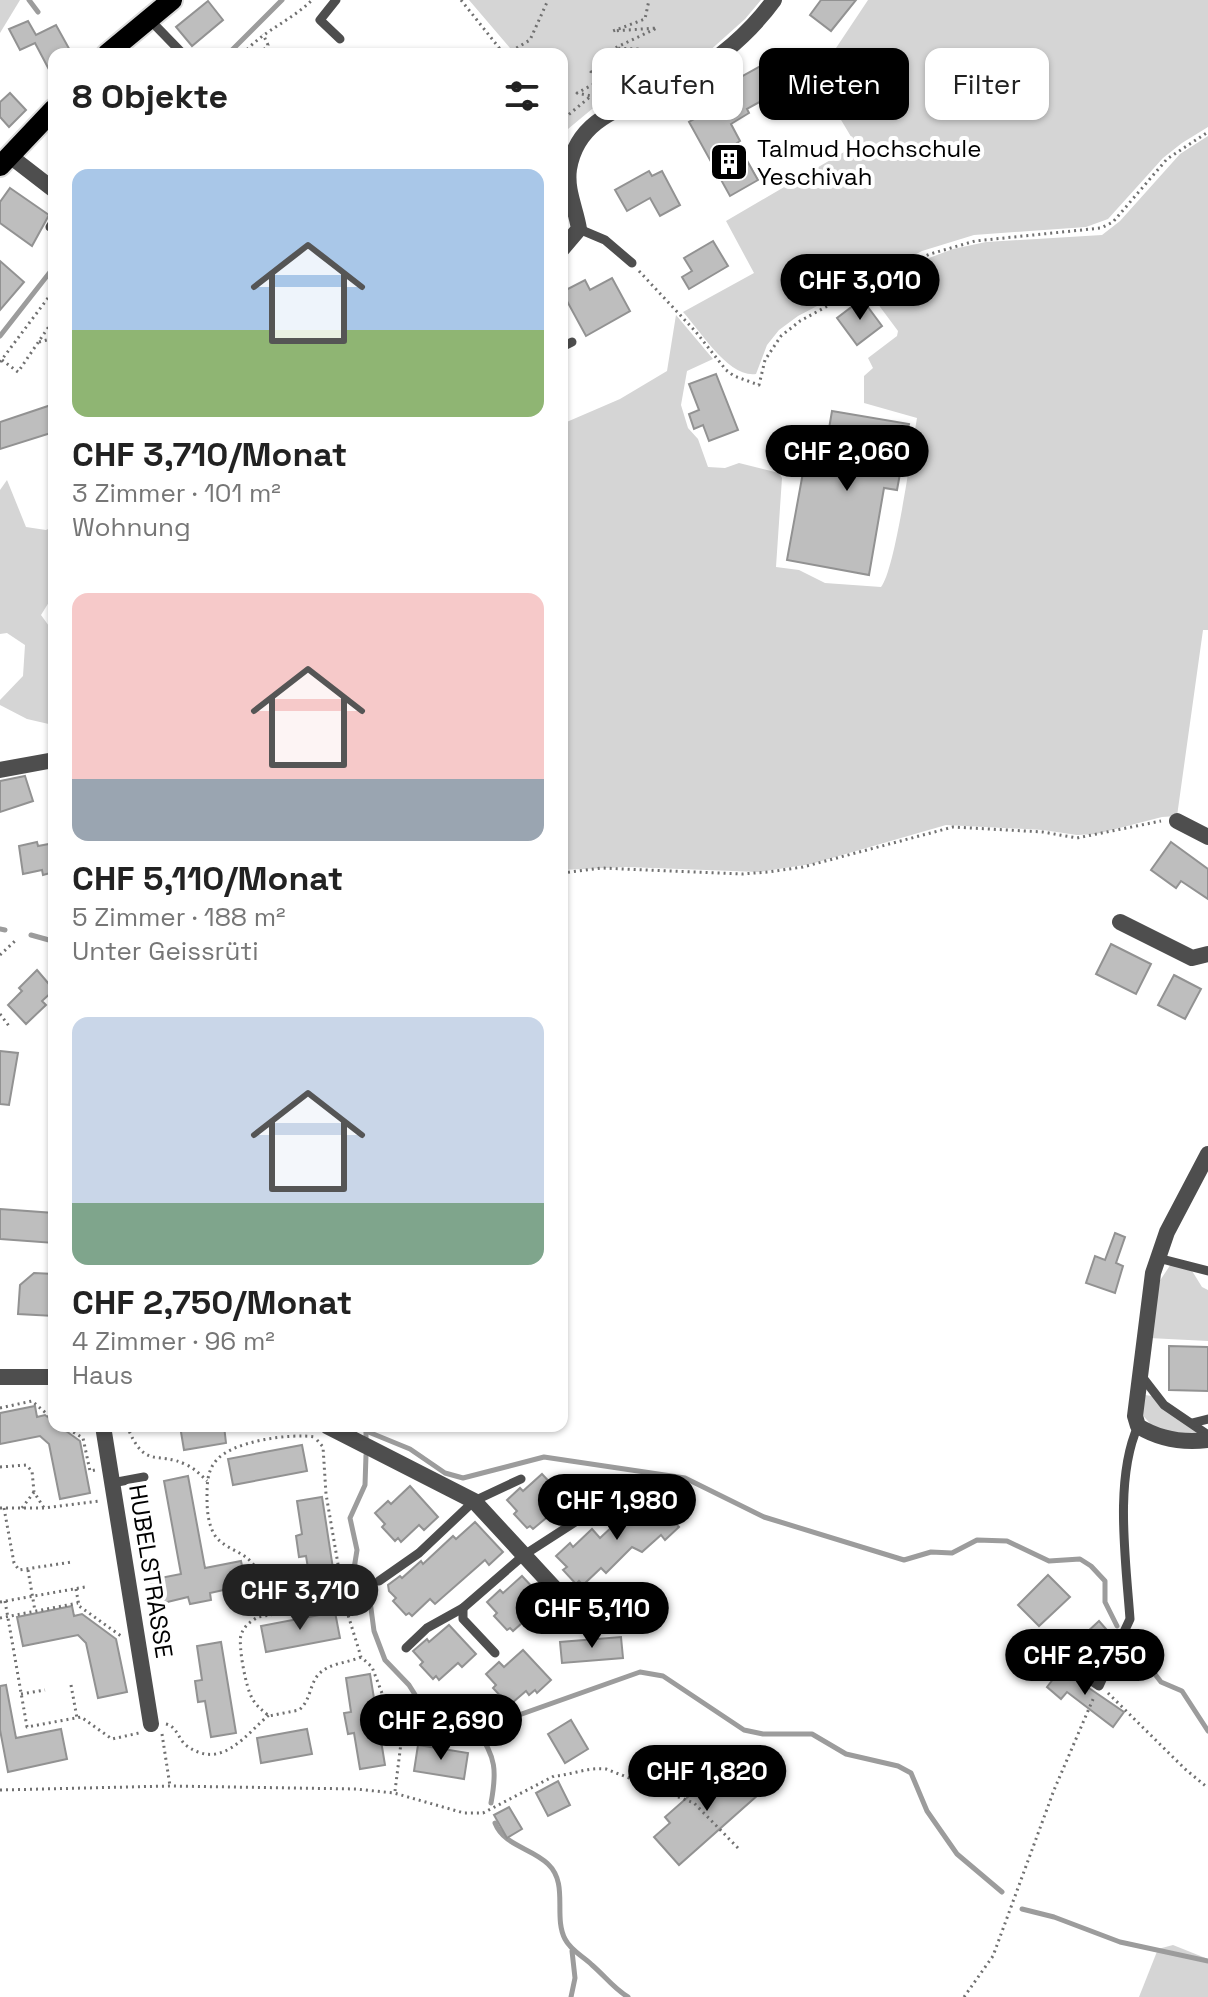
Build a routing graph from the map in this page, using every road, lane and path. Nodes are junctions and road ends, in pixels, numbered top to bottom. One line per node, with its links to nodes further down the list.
1 (172, 0): 8 (main road)
2 (312, 0): 9 (path)
3 (336, 0): 10 (lane)
4 (461, 0): 15 (path)
5 (548, 0): 16 (path)
6 (649, 0): 18 (path)
7 (774, 0): 22 (street)
8 (148, 18): 11 (main road); 12 (lane)
9 (263, 34): 13 (path); 14 (path)
10 (340, 39)
11 (114, 48)
12 (177, 48)
13 (249, 48)
14 (265, 48)
15 (500, 48)
16 (516, 48)
17 (48, 115): 20 (main road)
18 (568, 115)
19 (1208, 132): 24 (path)
20 (5, 161): 21 (street)
21 (48, 186)
22 (579, 229): 23 (street); 24 (lane)
23 (568, 242)
24 (632, 263)
25 (48, 298): 29 (path)
26 (48, 328): 28 (path)
27 (48, 340): 28 (path)
28 (39, 342): 29 (path)
29 (1, 361)
30 (48, 761): 31 (street)
31 (0, 770)
32 (1177, 821): 33 (street); 34 (path)
33 (1208, 837)
34 (568, 872)
35 (1120, 922): 37 (street)
36 (15, 941): 38 (path)
37 (1208, 954)
38 (0, 955)
39 (0, 1014): 40 (path)
40 (9, 1026)
41 (1208, 1154): 42 (street)
42 (1158, 1258): 43 (lane); 44 (street)
43 (1208, 1271)
44 (1140, 1374): 50 (lane); 51 (street)
45 (0, 1377): 46 (street)
46 (48, 1377)
47 (0, 1408): 48 (path)
48 (48, 1415)
49 (1208, 1419): 50 (lane)
50 (1192, 1423): 58 (lane)
51 (1138, 1426): 58 (street); 93 (lane)
52 (73, 1432): 60 (path)
53 (104, 1432): 65 (street, HUBELSTRASSE)
54 (130, 1432): 63 (path)
55 (314, 1432): 63 (path)
56 (320, 1432): 79 (path)
57 (322, 1432): 67 (street)
58 (1208, 1438)
59 (0, 1467): 66 (path)
60 (90, 1471)
61 (144, 1477): 65 (lane)
62 (521, 1479): 67 (lane)
63 (207, 1481): 83 (path)
64 (634, 1484): 71 (lane)
65 (114, 1491): 69 (path); 98 (street, HUBELSTRASSE)
66 (34, 1492): 69 (path); 70 (path)
67 (474, 1501): 71 (street); 74 (lane)
68 (2, 1508): 70 (path); 73 (path)
69 (44, 1508): 70 (path)
70 (22, 1509)
71 (524, 1555): 81 (lane); 86 (street)
72 (72, 1562): 73 (path)
73 (28, 1570): 77 (path)
74 (379, 1581)
75 (85, 1587): 76 (path)
76 (76, 1589): 77 (path); 80 (path)
77 (32, 1596): 78 (path); 82 (path)
78 (2, 1602): 84 (path)
79 (344, 1602): 83 (path); 91 (path)
80 (78, 1603): 82 (path); 87 (path)
81 (463, 1608): 88 (lane); 89 (lane)
82 (35, 1611): 84 (path)
83 (288, 1612): 96 (path)
84 (7, 1617): 85 (path); 95 (path)
85 (0, 1618)
86 (582, 1618)
87 (123, 1648)
88 (406, 1648)
89 (495, 1653)
90 (1051, 1653): 93 (lane)
91 (361, 1657): 96 (path); 102 (path)
92 (71, 1685): 97 (path)
93 (1099, 1686): 100 (path); 104 (path)
94 (45, 1690): 95 (path)
95 (21, 1694): 97 (path)
96 (269, 1715): 98 (path)
97 (77, 1718): 98 (path)
98 (151, 1724): 99 (path)
99 (170, 1786): 101 (path); 102 (path)
100 (1208, 1788)
101 (0, 1790)
102 (394, 1793): 103 (path)
103 (739, 1849)
104 (964, 1997)

